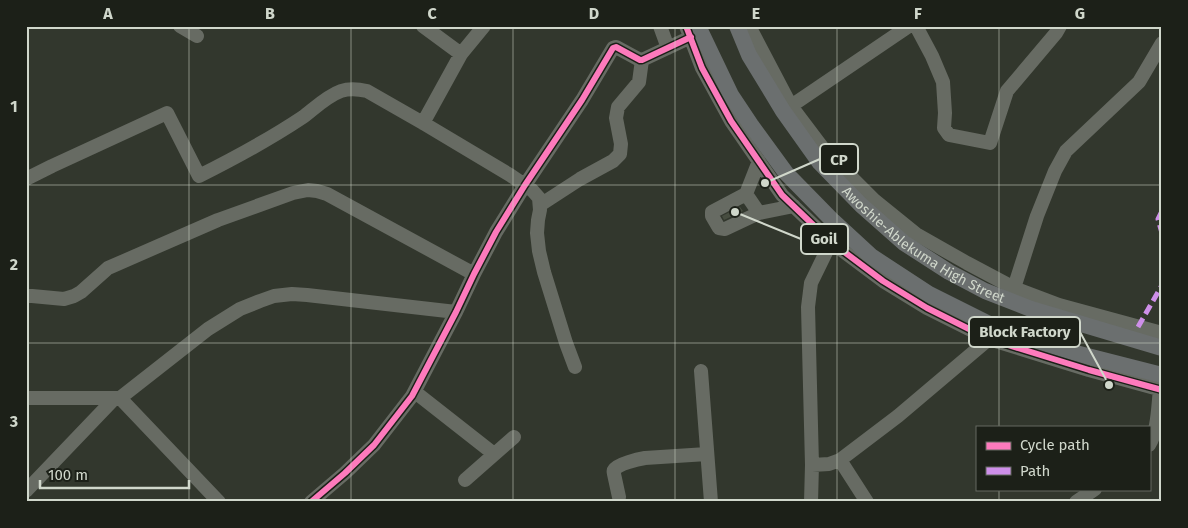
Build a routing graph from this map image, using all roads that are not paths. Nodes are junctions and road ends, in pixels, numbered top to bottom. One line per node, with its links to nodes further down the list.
1 (180, 26): 11 (street)
2 (423, 26): 14 (street)
3 (484, 26): 14 (street)
4 (660, 26): 13 (street)
5 (737, 26): 32 (main road, Awoshie-Ablekuma High Street)
6 (749, 26): 16 (street, Awoshie-Ablekuma High Street)
7 (909, 26): 16 (street)
8 (916, 26): 9 (street)
9 (1060, 26)
10 (692, 30): 13 (street); 18 (street); 33 (main road)
11 (197, 36)
12 (1162, 43): 27 (street)
13 (668, 48): 15 (street)
14 (461, 54): 17 (street)
15 (642, 60): 20 (street); 22 (street)
16 (791, 106): 27 (street, Awoshie-Ablekuma High Street)
17 (423, 123): 19 (street); 20 (street)
18 (759, 162): 21 (street); 23 (street)
19 (26, 179)
20 (525, 185): 22 (street); 26 (street)
21 (746, 194): 24 (street); 24 (street)
22 (540, 205): 34 (street)
23 (794, 206): 24 (street); 25 (street)
24 (759, 212)
25 (830, 242): 31 (street); 45 (street)
26 (474, 274): 28 (street); 29 (street)
27 (1014, 288): 30 (street, Awoshie-Ablekuma High Street)
28 (26, 296)
29 (456, 312): 37 (street); 39 (street)
30 (1162, 333)
31 (989, 339): 33 (street); 44 (street)
32 (1162, 348)
33 (1091, 364): 36 (main road)
34 (575, 367)
35 (701, 371): 43 (street)
36 (1161, 385): 41 (street)
37 (415, 392): 42 (street); 51 (street)
38 (26, 398): 39 (street)
39 (117, 399): 48 (street); 50 (street)
40 (514, 437): 42 (street)
41 (1150, 444)
42 (494, 454): 46 (street)
43 (707, 454): 49 (street); 52 (street)
44 (840, 460): 45 (street); 54 (street)
45 (812, 465): 53 (street)
46 (465, 480)
47 (1094, 490): 55 (street)
48 (26, 491)
49 (620, 497)
50 (218, 502)
51 (311, 502)
52 (711, 502)
53 (811, 502)
54 (867, 502)
55 (1076, 502)

